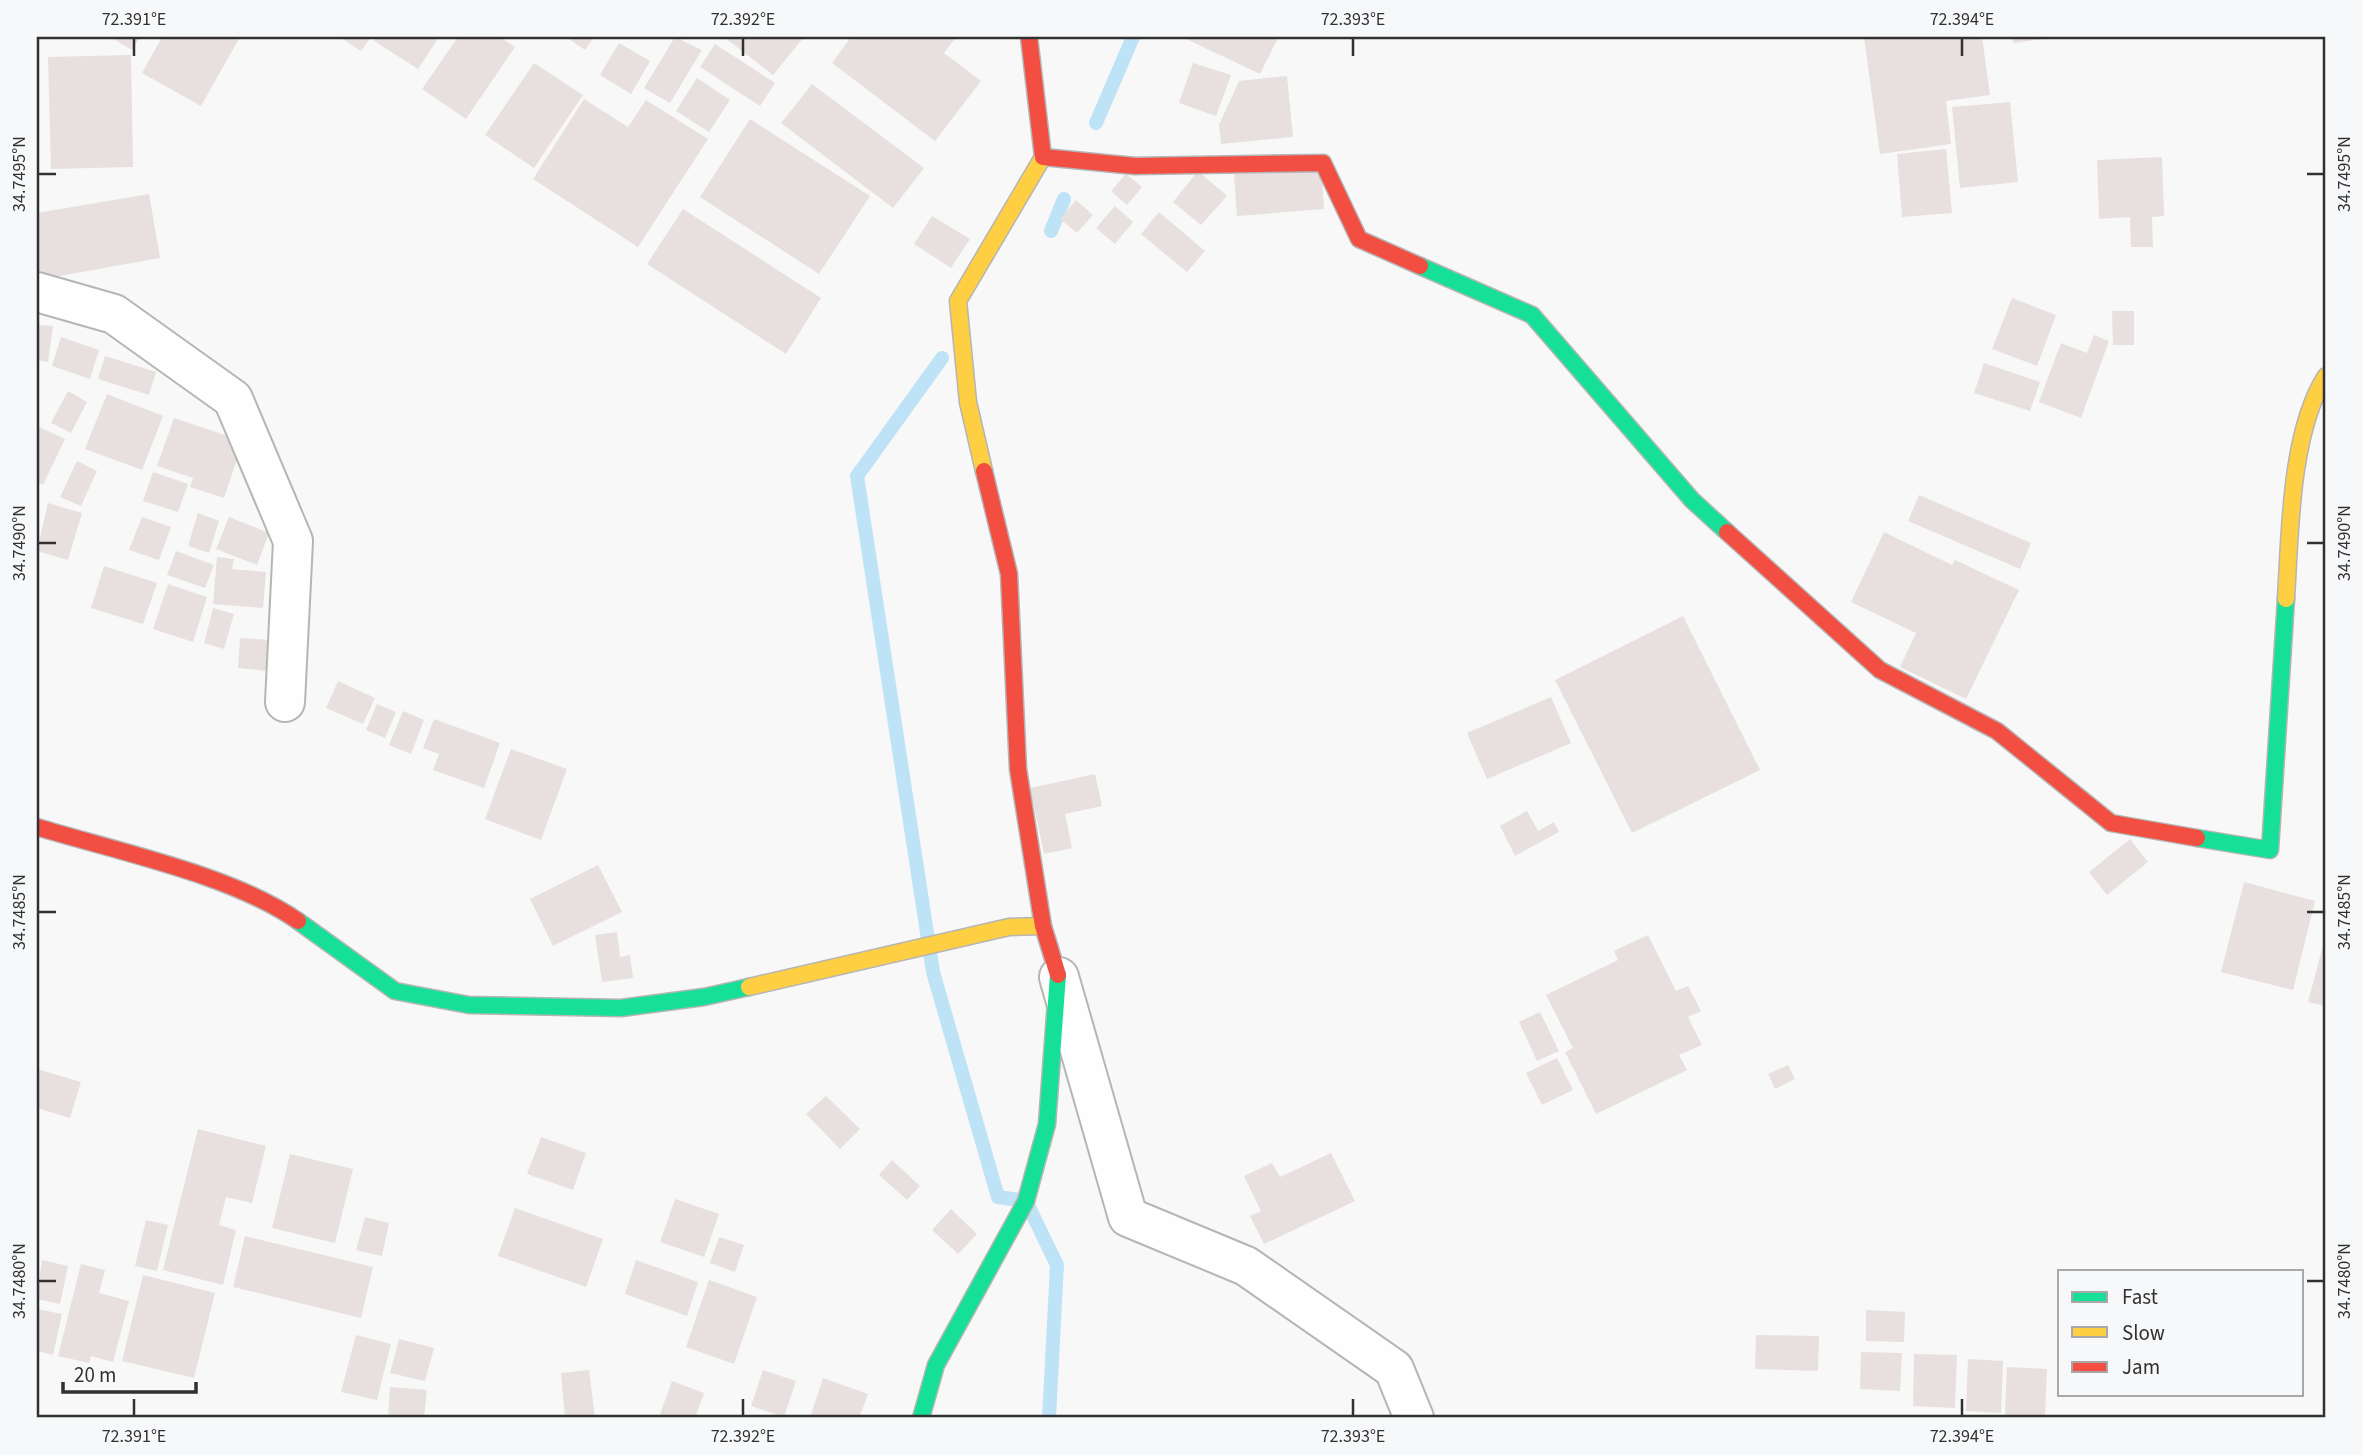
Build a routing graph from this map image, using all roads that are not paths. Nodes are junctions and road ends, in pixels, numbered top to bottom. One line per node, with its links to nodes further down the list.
1 (1031, 43): 2 (street)
2 (1043, 157): 4 (street); 7 (street)
3 (37, 292): 5 (street)
4 (2326, 376)
5 (285, 702)
6 (37, 827): 7 (street)
7 (1043, 926): 8 (street)
8 (1058, 975): 9 (street); 10 (street)
9 (921, 1418)
10 (1414, 1418)

